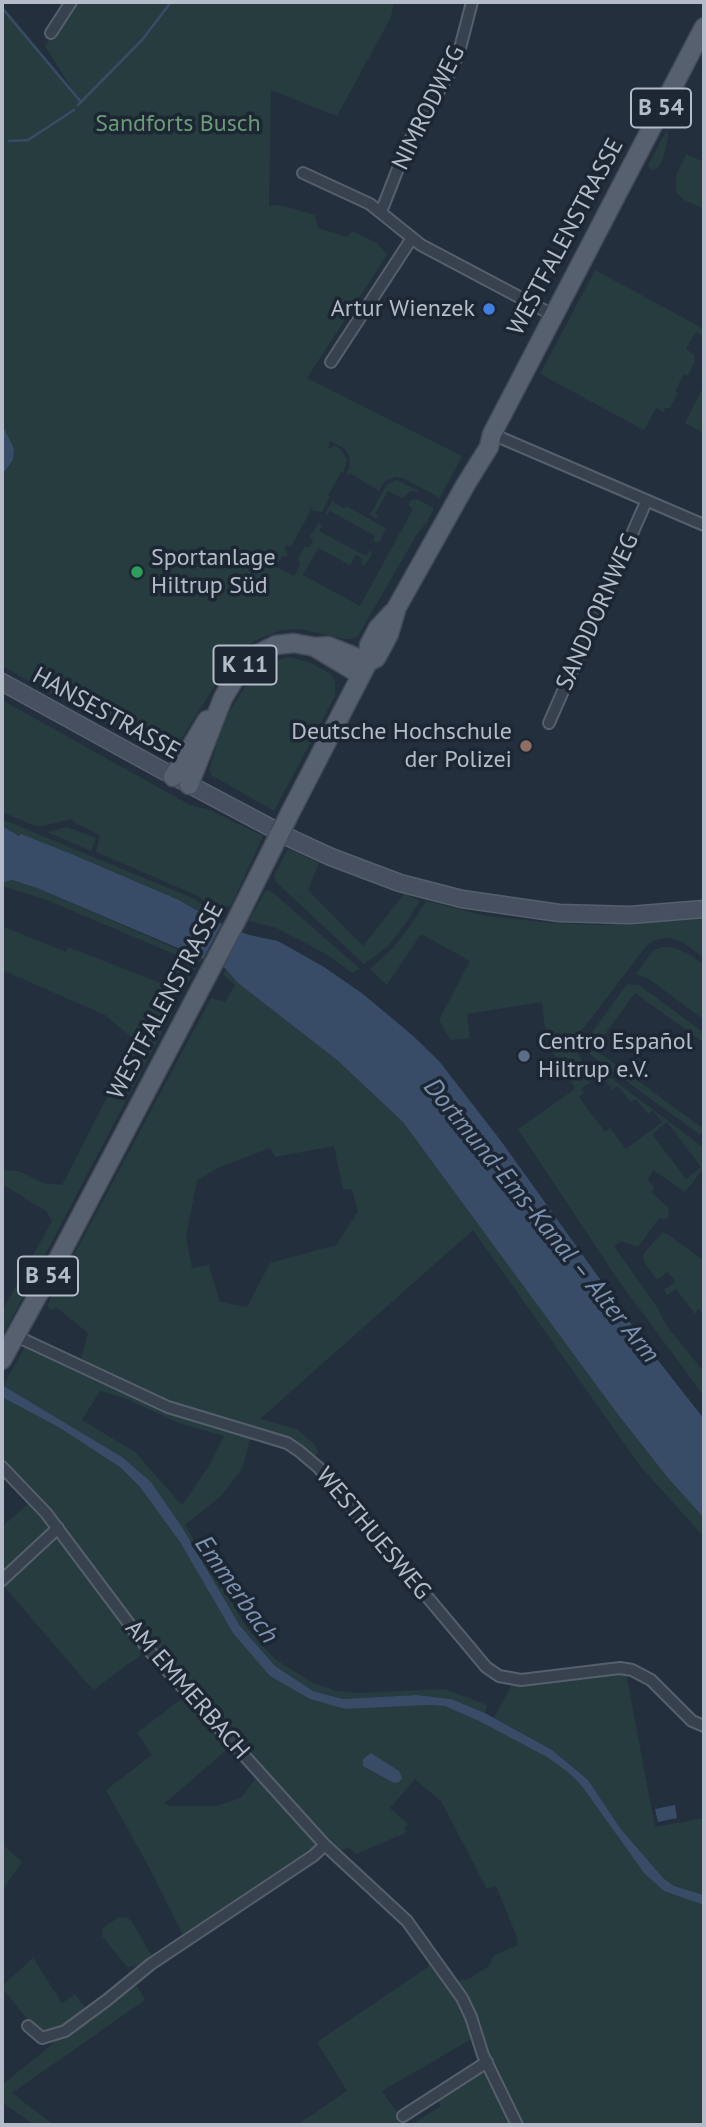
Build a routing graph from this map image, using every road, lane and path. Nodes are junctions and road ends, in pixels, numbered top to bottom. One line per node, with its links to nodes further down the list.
1 (71, 2): 4 (street)
2 (472, 2): 6 (street, NIMRODWEG)
3 (704, 27): 8 (main road, WESTFALENSTRASSE / B 54)
4 (51, 33)
5 (303, 173): 6 (street)
6 (381, 212): 7 (street)
7 (412, 238): 8 (street); 9 (street)
8 (553, 315): 10 (main road, WESTFALENSTRASSE / B 54)
9 (331, 362)
10 (492, 434): 11 (street); 13 (main road, WESTFALENSTRASSE / B 54)
11 (646, 502): 12 (street); 15 (street, SANDDORNWEG)
12 (704, 525)
13 (364, 668): 16 (main road, K 11); 18 (main road, WESTFALENSTRASSE / B 54, bridge)
14 (2, 682): 16 (main road, HANSESTRASSE)
15 (549, 723)
16 (181, 781): 17 (main road, HANSESTRASSE)
17 (704, 909)
18 (16, 1336): 19 (main road, WESTFALENSTRASSE / B 54); 23 (street, WESTHUESWEG)
19 (2, 1360)
20 (2, 1467): 21 (street, AM EMMERBACH)
21 (58, 1528): 22 (street); 24 (street, AM EMMERBACH)
22 (2, 1580)
23 (704, 1726)
24 (325, 1845): 25 (street); 26 (street, AM EMMERBACH)
25 (28, 2026)
26 (487, 2062): 27 (street); 28 (street, AM EMMERBACH)
27 (403, 2116)
28 (517, 2125)

